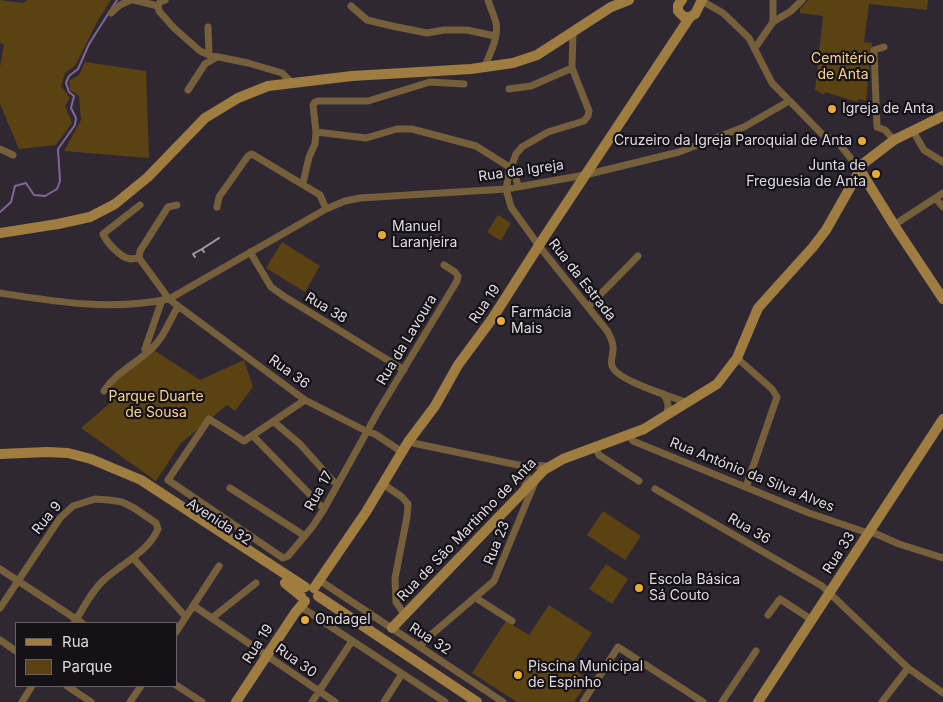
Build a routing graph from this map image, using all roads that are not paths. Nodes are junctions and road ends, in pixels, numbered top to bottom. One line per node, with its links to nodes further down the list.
1 (132, 0): 8 (street); 11 (street)
2 (165, 0): 8 (street)
3 (488, 0): 15 (street)
4 (629, 0): 14 (street)
5 (774, 0): 12 (street)
6 (802, 0): 12 (street)
7 (698, 2): 10 (street, Rua 19); 17 (street)
8 (158, 6): 18 (street)
9 (351, 6): 15 (street)
10 (680, 8): 38 (street, Rua 19)
11 (111, 13)
12 (773, 22): 17 (street)
13 (208, 27): 18 (street)
14 (574, 32): 20 (street); 21 (street)
15 (495, 36): 20 (street)
16 (884, 47): 32 (street)
17 (755, 48): 26 (street)
18 (209, 55): 19 (street)
19 (218, 58): 22 (street); 25 (street)
20 (485, 66): 22 (street)
21 (572, 68): 24 (street); 36 (street)
22 (291, 82): 50 (street)
23 (464, 84): 31 (street)
24 (509, 89)
25 (188, 90)
26 (789, 101): 37 (street); 38 (street, Rua da Igreja)
27 (943, 116): 28 (street, Rua de São Martinho de Anta)
28 (927, 124): 29 (street); 30 (street, Rua de São Martinho de Anta)
29 (943, 124)
30 (913, 131): 32 (street, Rua de São Martinho de Anta); 35 (street)
31 (316, 132): 36 (street); 39 (street)
32 (894, 140): 37 (street, Rua de São Martinho de Anta)
33 (0, 149): 34 (street)
34 (13, 155)
35 (943, 162)
36 (511, 168): 40 (street); 41 (street)
37 (860, 170): 49 (street); 62 (street, Rua de São Martinho de Anta)
38 (586, 175): 40 (street, Rua da Igreja); 51 (street, Rua 19)
39 (303, 183): 46 (street); 48 (street)
40 (518, 187): 41 (street, Rua da Igreja)
41 (506, 189): 48 (street, Rua da Igreja); 51 (street, Rua da Estrada)
42 (943, 193): 43 (street)
43 (936, 199): 47 (street); 49 (street)
44 (140, 205): 54 (street)
45 (177, 205): 54 (street)
46 (217, 207)
47 (943, 207)
48 (326, 209): 52 (street, Rua da Igreja)
49 (894, 225): 57 (street)
50 (0, 233)
51 (539, 246): 60 (street, Rua da Estrada); 74 (street, Rua 19)
52 (250, 252): 58 (street, Rua da Igreja); 63 (street, Rua 38)
53 (638, 256): 60 (street)
54 (139, 258): 58 (street, Rua 36)
55 (444, 265): 63 (street, Rua da Lavoura)
56 (0, 293): 58 (street, Rua da Igreja)
57 (943, 299)
58 (166, 300): 59 (street, Rua 36); 61 (street)
59 (178, 306): 64 (street); 66 (street, Rua 36)
60 (588, 307): 65 (street, Rua da Estrada)
61 (145, 349)
62 (737, 358): 67 (street, Rua de São Martinho de Anta); 84 (street)
63 (404, 370): 71 (street, Rua da Lavoura)
64 (104, 391)
65 (663, 394): 67 (street, Rua da Estrada); 68 (street)
66 (306, 400): 70 (street); 71 (street, Rua 36)
67 (688, 403): 68 (street, Rua de São Martinho de Anta)
68 (672, 407): 73 (street, Rua de São Martinho de Anta)
69 (943, 419): 89 (street, Rua 33)
70 (274, 422): 72 (street); 82 (street)
71 (366, 432): 76 (street, Rua 36); 82 (street, Rua 17)
72 (253, 436): 88 (street); 92 (street, Avenida 32)
73 (629, 436): 75 (street, Rua de São Martinho de Anta); 84 (street, Rua António da Silva Alves)
74 (408, 442): 76 (street, Rua 19); 78 (street)
75 (595, 448): 79 (street, Rua de São Martinho de Anta); 81 (street)
76 (402, 452): 83 (street, Rua 19)
77 (0, 454): 99 (street, Avenida 32)
78 (518, 465): 79 (street); 87 (street)
79 (549, 466): 80 (street, Rua de São Martinho de Anta)
80 (536, 477): 87 (street, Rua de São Martinho de Anta); 100 (street, Rua 23)
81 (639, 481)
82 (337, 484): 88 (street, Rua 17)
83 (383, 484): 99 (street, Rua 19); 103 (street)
84 (746, 487): 89 (street, Rua António da Silva Alves)
85 (230, 488): 90 (street)
86 (655, 489): 98 (street, Rua 36)
87 (523, 490): 103 (street, Rua de São Martinho de Anta)
88 (324, 509): 90 (street, Rua 17)
89 (868, 533): 93 (street, Rua António da Silva Alves); 98 (street, Rua 33)
90 (305, 536): 92 (street, Rua 17)
91 (133, 558): 96 (street, Rua 9); 105 (street); 109 (street)
92 (286, 558)
93 (943, 558)
94 (219, 566): 101 (street)
95 (0, 569): 96 (street)
96 (18, 580): 102 (street, Rua 9); 109 (street)
97 (256, 583): 106 (street)
98 (830, 593): 107 (street, Rua 33); 118 (street, Rua 36)
99 (309, 595): 110 (street, Rua 32); 113 (street); 117 (street, Rua 19); 135 (street, Avenida 32); 136 (street, Avenida 32)
100 (476, 598): 108 (street); 114 (street, Rua 23)
101 (194, 606): 105 (street); 106 (street, Rua 30)
102 (0, 608)
103 (404, 614): 110 (street, Rua de São Martinho de Anta)
104 (768, 614): 107 (street)
105 (186, 617): 111 (street)
106 (212, 618): 117 (street, Rua 30)
107 (812, 620): 141 (street, Rua 33)
108 (512, 621)
109 (77, 622)
110 (392, 628): 114 (street, Rua 32)
111 (178, 629)
112 (0, 640): 115 (street)
113 (352, 641): 119 (street); 124 (street)
114 (420, 647): 137 (street, Rua 32)
115 (15, 650)
116 (756, 651): 140 (street)
117 (267, 656): 124 (street, Rua 30); 130 (street, Rua 19)
118 (908, 668): 125 (street, Rua 36); 142 (street)
119 (402, 674): 133 (street); 134 (street)
120 (178, 686): 129 (street)
121 (31, 687): 126 (street)
122 (69, 687): 127 (street)
123 (140, 687): 128 (street)
124 (319, 692): 131 (street); 132 (street, Rua 30)
125 (943, 693)
126 (22, 702)
127 (91, 702)
128 (130, 702)
129 (202, 702)
130 (236, 702)
131 (312, 702)
132 (334, 702)
133 (384, 702)
134 (445, 702)
135 (466, 702)
136 (477, 702)
137 (503, 702)
138 (583, 702): 139 (street)
139 (703, 702)
140 (722, 702)
141 (758, 702)
142 (882, 702)

